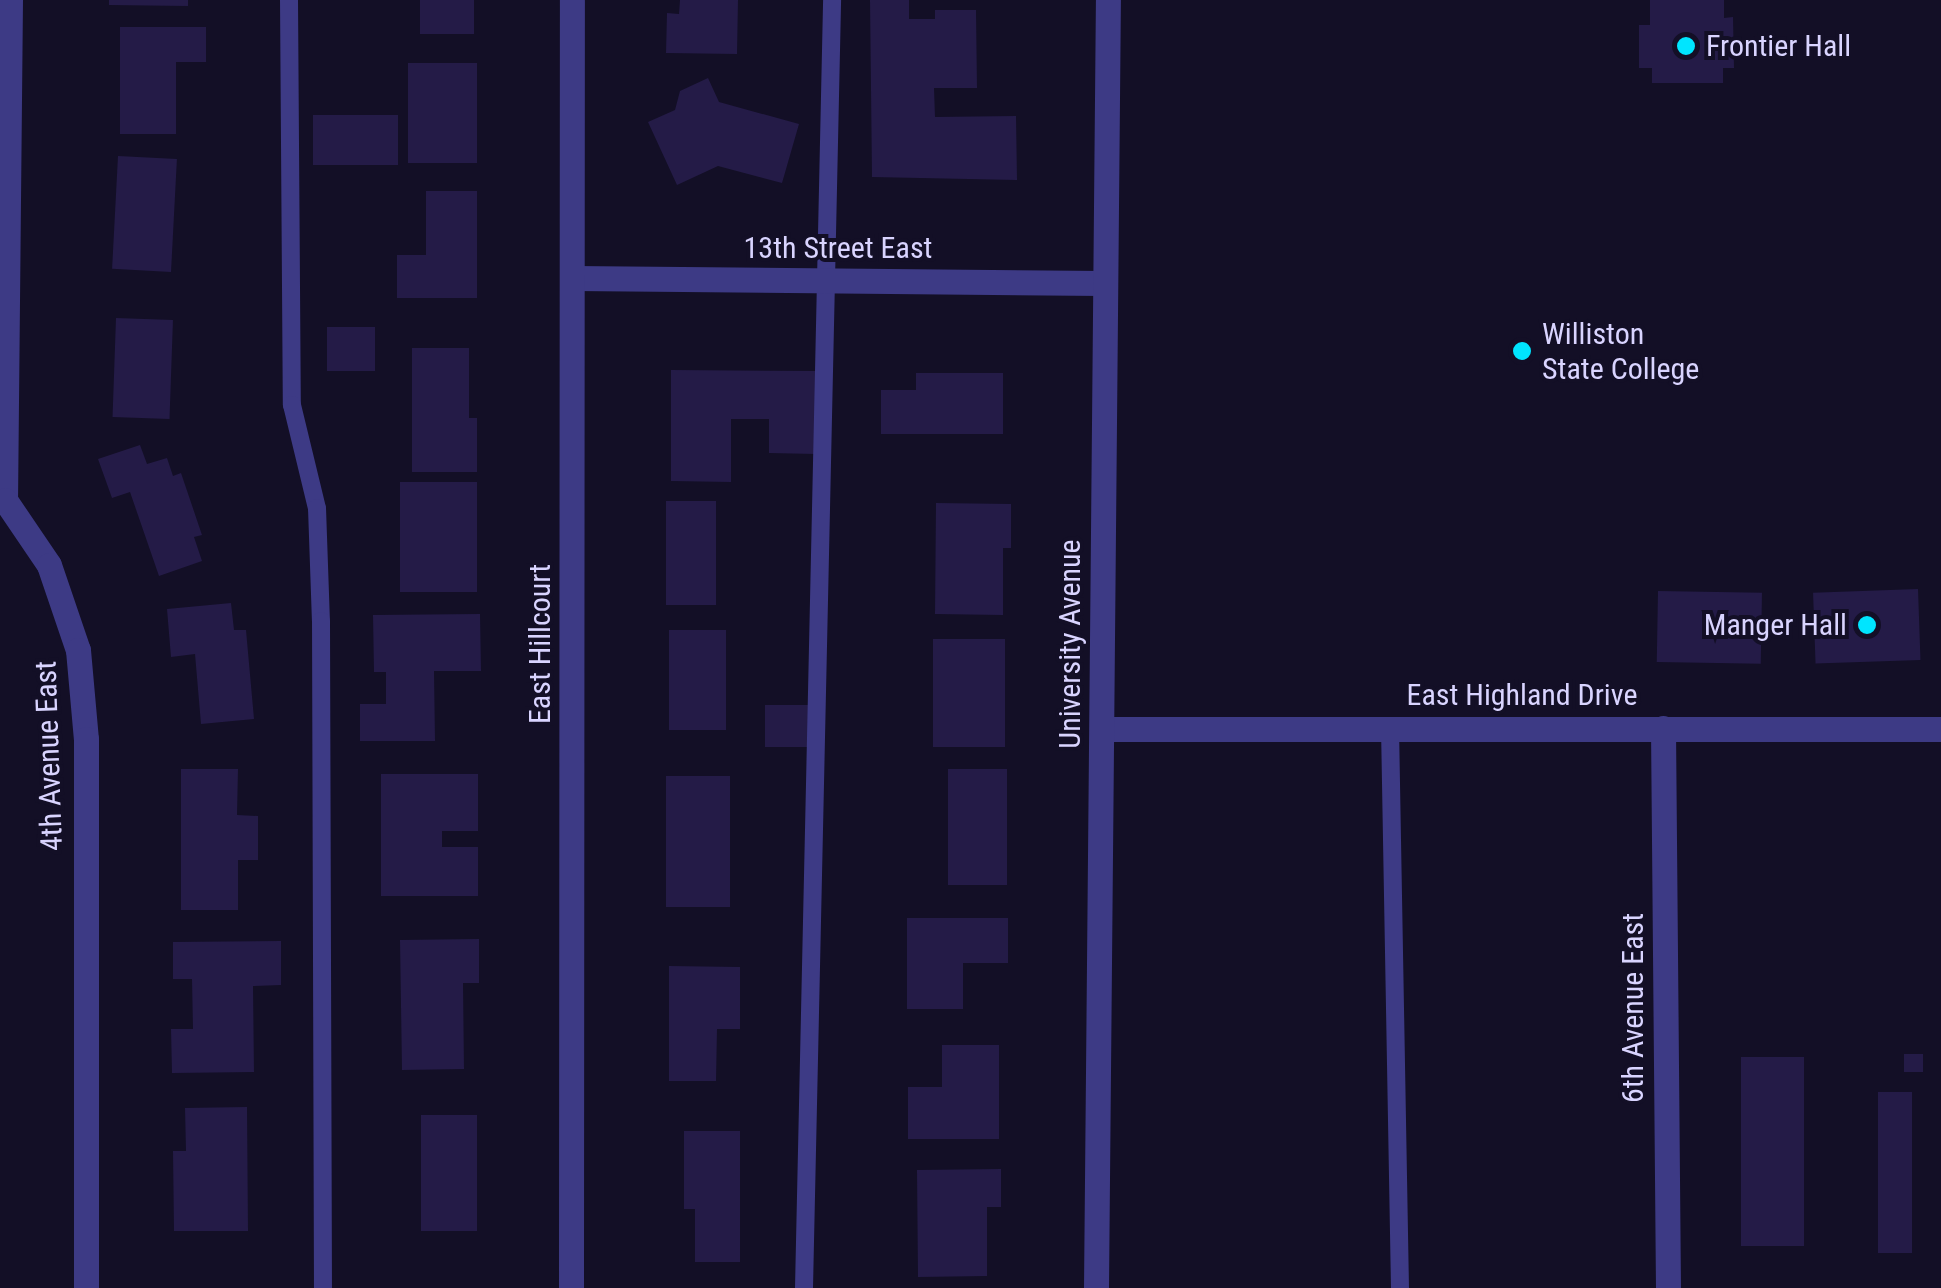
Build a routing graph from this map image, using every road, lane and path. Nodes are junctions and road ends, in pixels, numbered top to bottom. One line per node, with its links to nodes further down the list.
1 (10, 0): 9 (street, 4th Avenue East)
2 (288, 0): 15 (lane)
3 (572, 0): 6 (street, East Hillcourt)
4 (832, 0): 7 (lane)
5 (1108, 0): 8 (street, University Avenue)
6 (572, 278): 7 (street, 13th Street East); 16 (street, East Hillcourt)
7 (826, 280): 8 (street, 13th Street East); 17 (lane)
8 (1103, 282): 12 (street, University Avenue)
9 (3, 500): 14 (street, 4th Avenue East)
10 (1390, 727): 11 (street, East Highland Drive); 12 (street, East Highland Drive); 19 (lane)
11 (1663, 728): 13 (street, East Highland Drive); 20 (street, 6th Avenue East)
12 (1102, 729): 18 (street, University Avenue)
13 (1941, 729)
14 (86, 1288)
15 (323, 1288)
16 (571, 1288)
17 (804, 1288)
18 (1096, 1288)
19 (1400, 1288)
20 (1668, 1288)

